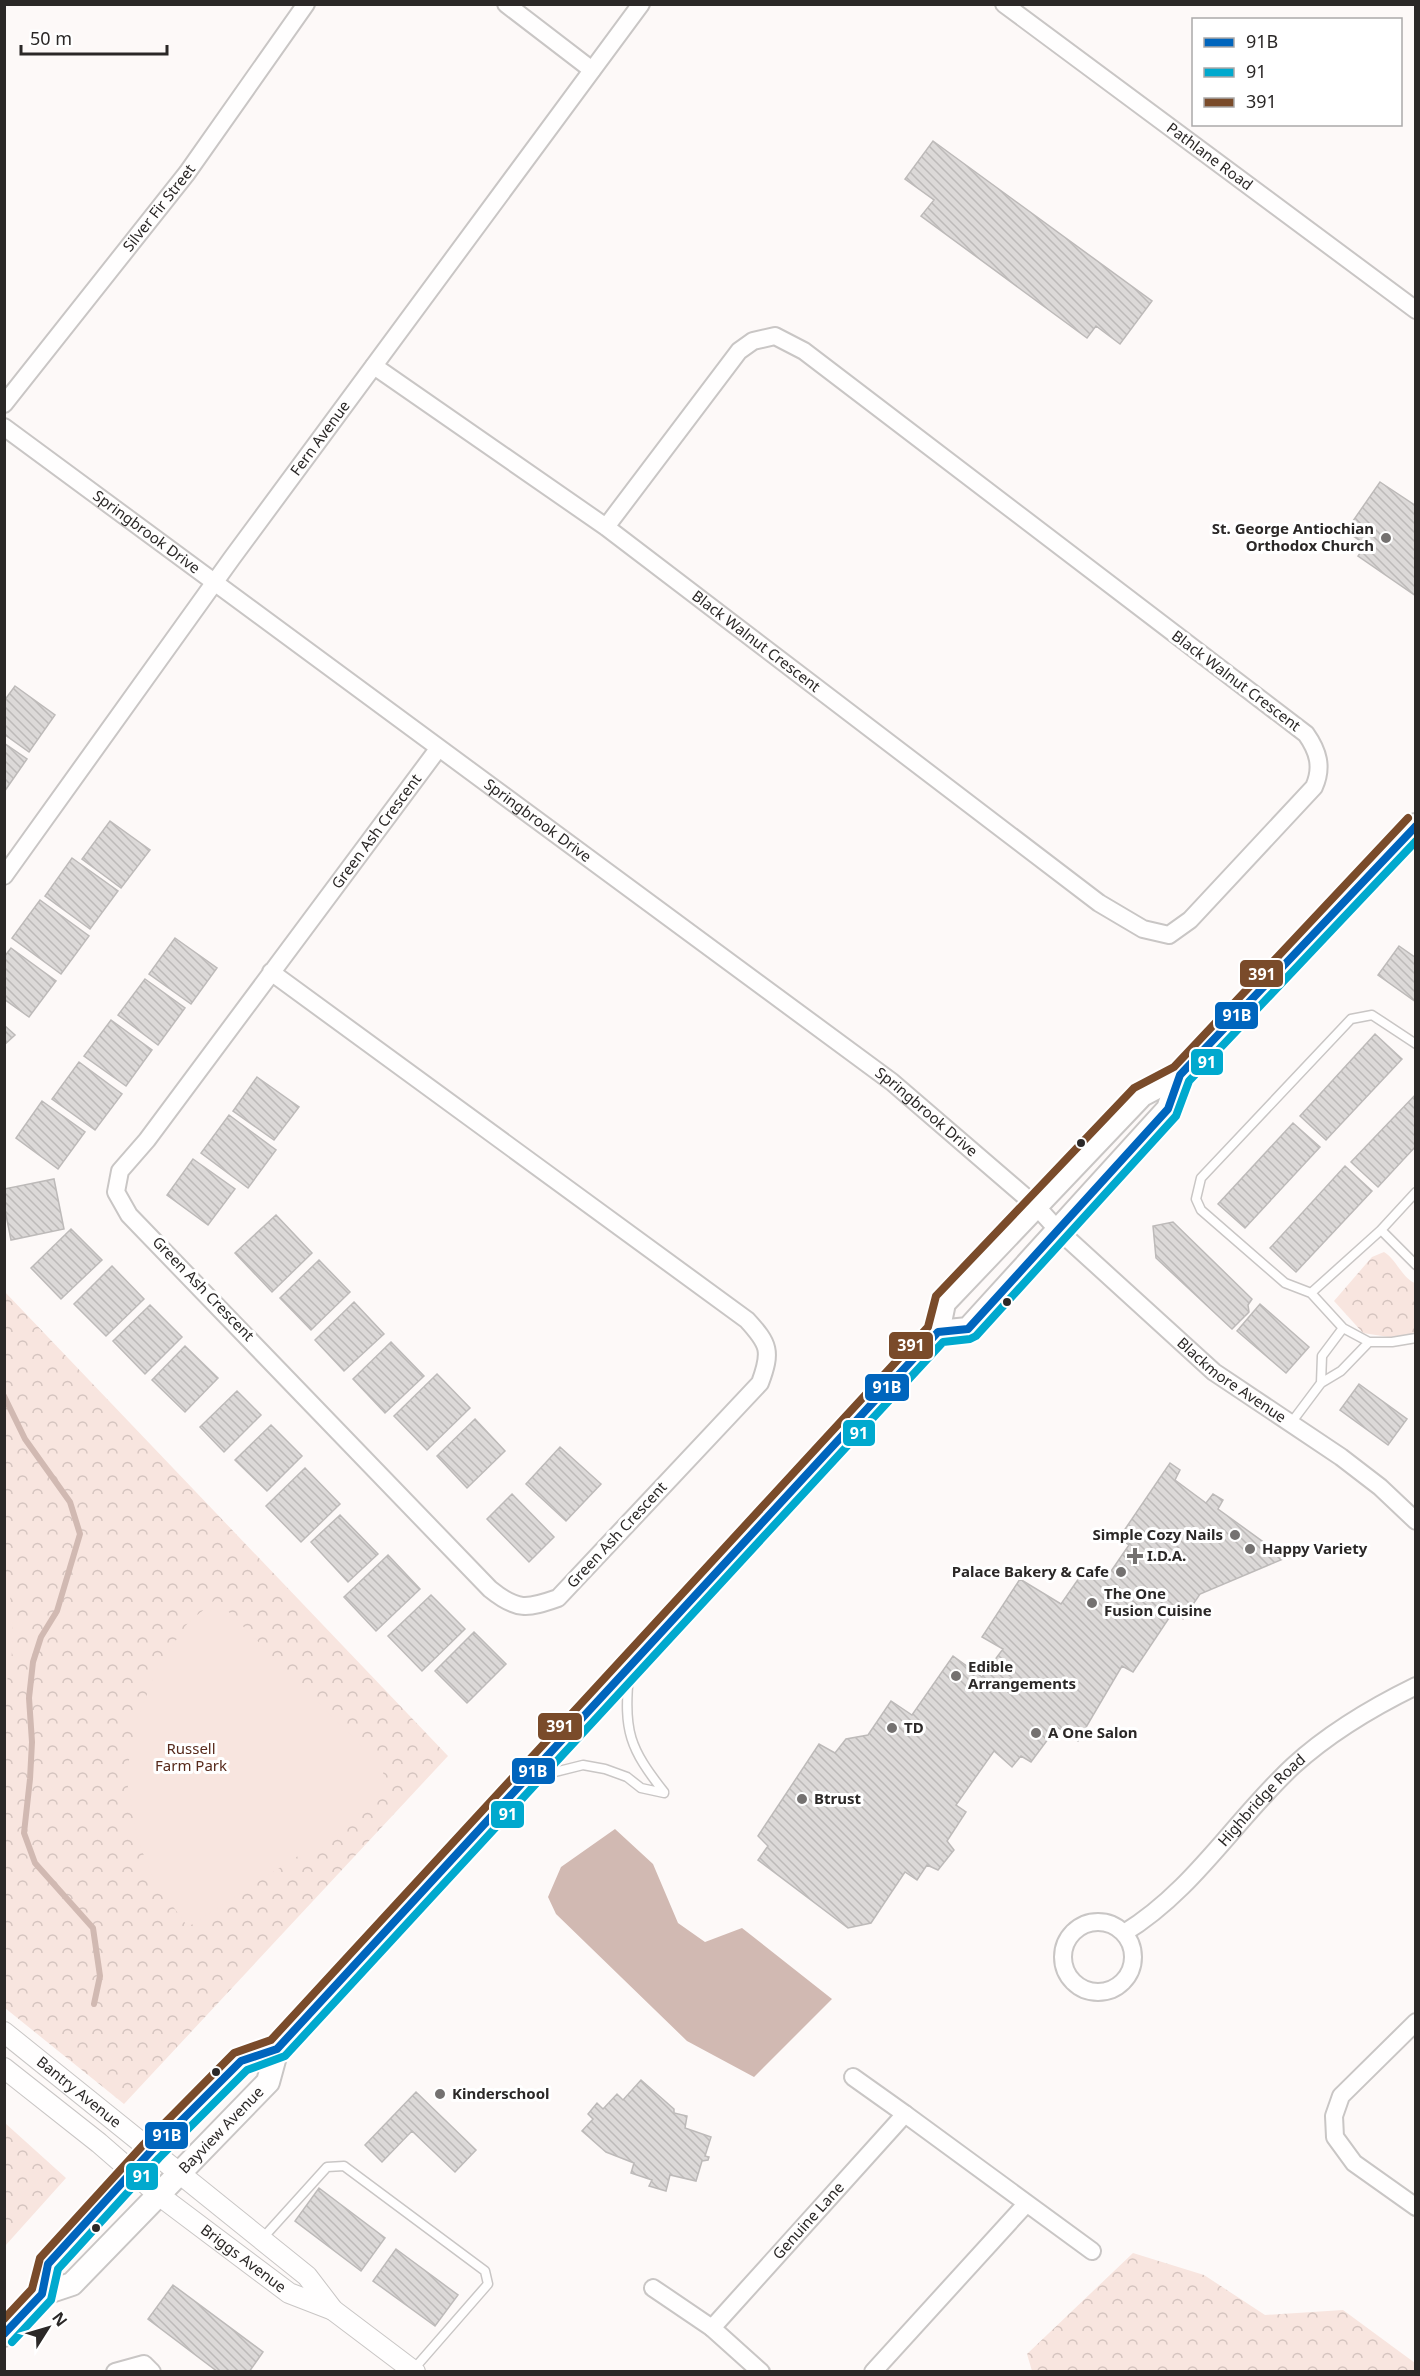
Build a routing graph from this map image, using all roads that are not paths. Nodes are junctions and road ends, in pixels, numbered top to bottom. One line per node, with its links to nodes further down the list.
1 (306, 4): 8 (street, Silver Fir Street)
2 (506, 4): 5 (street)
3 (641, 4): 5 (street, Fern Avenue)
4 (1004, 4): 6 (street, Pathlane Road)
5 (592, 70): 7 (street, Fern Avenue)
6 (1416, 310)
7 (374, 366): 10 (street, Black Walnut Crescent); 11 (street, Fern Avenue)
8 (4, 404)
9 (4, 427): 11 (street, Springbrook Drive)
10 (606, 527): 10 (street, Black Walnut Crescent)
11 (214, 583): 12 (street, Springbrook Drive); 14 (street, Fern Avenue)
12 (438, 749): 15 (street, Green Ash Crescent); 19 (street, Springbrook Drive)
13 (1416, 825): 17 (main road)
14 (4, 876)
15 (271, 972): 15 (street, Green Ash Crescent)
16 (1416, 1044): 23 (lane)
17 (1180, 1075): 19 (main road); 20 (main road)
18 (1416, 1192): 21 (lane)
19 (1036, 1206): 20 (street, Springbrook Drive); 25 (main road)
20 (1057, 1229): 25 (main road); 29 (street, Blackmore Avenue)
21 (1382, 1230): 22 (lane); 23 (lane)
22 (1416, 1265)
23 (1311, 1293): 24 (lane)
24 (1342, 1328): 27 (lane); 28 (lane)
25 (938, 1332): 31 (main road, Bayview Avenue)
26 (1416, 1338): 27 (lane)
27 (1369, 1342): 28 (lane)
28 (1321, 1383): 29 (lane)
29 (1291, 1424): 30 (street, Blackmore Avenue)
30 (1416, 1521)
31 (630, 1666): 33 (main road, Bayview Avenue); 33 (lane)
32 (1416, 1686): 34 (street, Highbridge Road)
33 (525, 1779): 37 (main road, Bayview Avenue)
34 (1124, 1933): 34 (street)
35 (1416, 2022): 46 (street)
36 (4, 2032): 41 (street, Bantry Avenue)
37 (277, 2049): 41 (main road, Bayview Avenue); 43 (main road, Bayview Avenue)
38 (4, 2068): 42 (street, Bantry Avenue)
39 (853, 2077): 40 (street)
40 (905, 2114): 45 (street); 52 (street, Genuine Lane)
41 (151, 2151): 42 (main road, Bayview Avenue); 43 (street, Bantry Avenue)
42 (133, 2172): 44 (street, Bantry Avenue); 50 (main road, Bayview Avenue)
43 (180, 2174): 44 (main road, Bayview Avenue); 47 (street, Briggs Avenue)
44 (160, 2196): 50 (main road, Bayview Avenue); 51 (street, Briggs Avenue)
45 (1026, 2204): 48 (street); 58 (street)
46 (1416, 2207)
47 (261, 2240): 51 (street, Briggs Avenue); 54 (lane)
48 (1092, 2250)
49 (653, 2288): 52 (street)
50 (42, 2294): 53 (main road, Bayview Avenue)
51 (333, 2310): 54 (street, Briggs Avenue)
52 (712, 2328): 57 (street)
53 (4, 2335)
54 (414, 2371)
55 (115, 2372): 56 (street)
56 (152, 2372)
57 (761, 2372)
58 (873, 2372)

